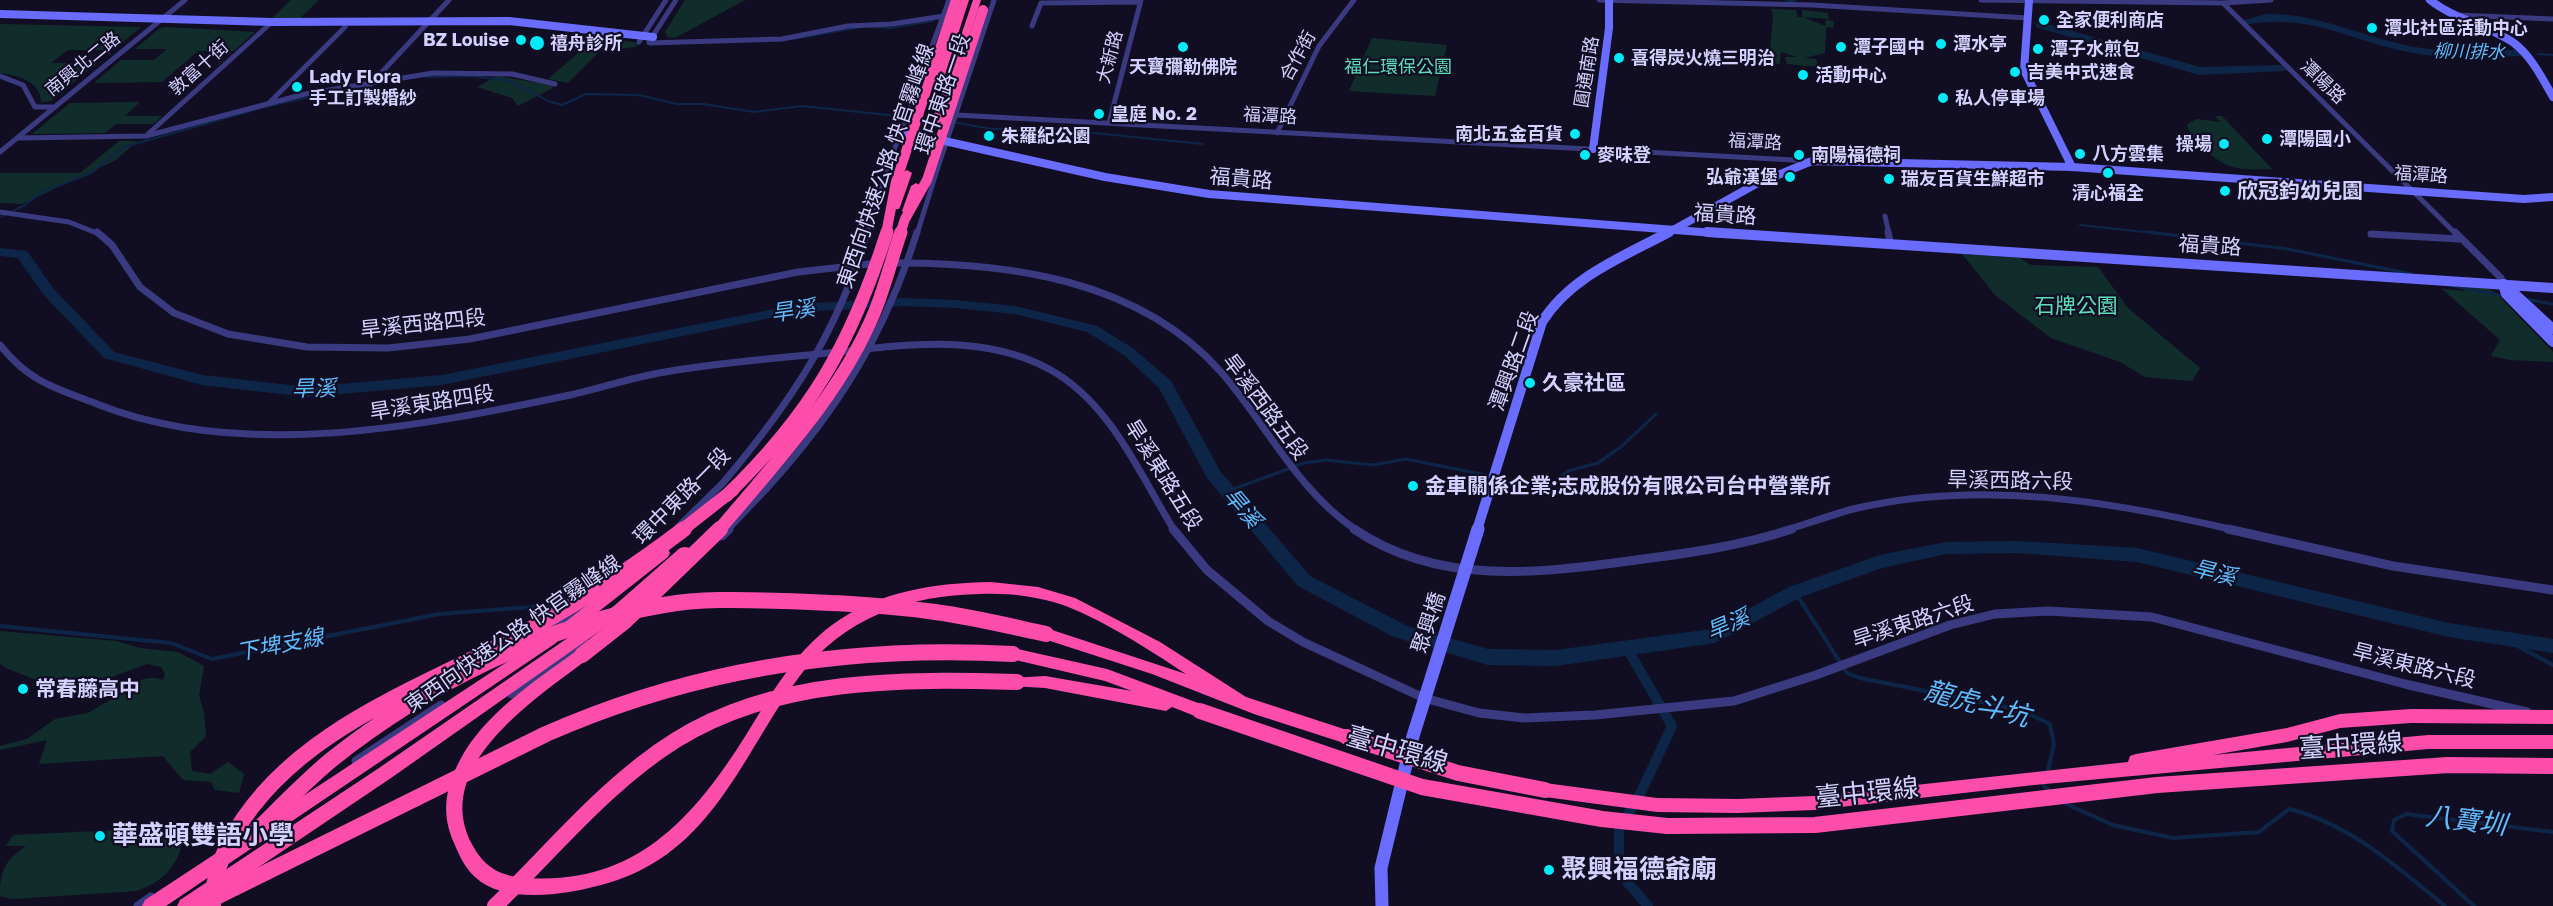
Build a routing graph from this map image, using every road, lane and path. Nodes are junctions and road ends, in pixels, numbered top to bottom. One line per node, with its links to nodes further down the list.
1 (185, 0): 29 (street, 南興北二路)
2 (449, 0): 30 (street)
3 (666, 0): 34 (street)
4 (676, 0): 35 (street)
5 (949, 0): 25 (street, 環中東路一段)
6 (956, 0): 56 (highway, bridge)
7 (965, 0): 56 (highway, 東西向快速公路 快官霧峰線)
8 (994, 0): 43 (street, 環中東路一段)
9 (1354, 0): 46 (street, 合作街)
10 (1599, 0): 11 (street)
11 (1609, 0): 17 (street); 50 (street, 圓通南路)
12 (1893, 0): 22 (street)
13 (1981, 0): 18 (street)
14 (2271, 0): 21 (street)
15 (2430, 0): 24 (street)
16 (1141, 1): 32 (street); 44 (street, 大新路)
17 (1708, 1): 19 (street)
18 (2030, 1): 21 (street); 26 (street)
19 (1811, 2): 22 (street)
20 (982, 3): 73 (highway, 東西向快速公路 快官霧峰線, bridge)
21 (2219, 3): 54 (street, 潭陽路)
22 (1898, 10): 26 (street)
23 (0, 15): 29 (street)
24 (2448, 15): 27 (street); 40 (street)
25 (944, 16): 35 (street); 45 (street, 環中東路一段)
26 (2028, 18): 53 (street)
27 (2553, 19)
28 (0, 20): 29 (street)
29 (160, 20): 31 (street); 42 (street, 南興北二路)
30 (428, 23): 31 (street); 33 (street); 34 (street); 37 (street)
31 (269, 25): 33 (street); 47 (street, 敦富十街)
32 (1032, 26)
33 (345, 27): 41 (street)
34 (641, 39): 35 (street)
35 (651, 40)
36 (0, 76): 42 (street)
37 (374, 81): 38 (street); 39 (street); 41 (street)
38 (555, 84)
39 (368, 87)
40 (2553, 97)
41 (269, 102): 47 (street)
42 (54, 107): 48 (street, 南興北二路)
43 (956, 115): 44 (street, 福潭路); 49 (street, 環中東路一段)
44 (1109, 123): 46 (street, 福潭路)
45 (902, 128): 49 (street, 福貴路); 72 (street, 環中東路一段, bridge)
46 (1277, 133): 50 (street, 福潭路)
47 (146, 136): 48 (street)
48 (18, 138): 51 (street, 南興北二路)
49 (948, 138): 59 (street, 福貴路); 73 (street, 環中東路一段, bridge)
50 (1593, 149): 52 (street, 福潭路)
51 (0, 152)
52 (1812, 160): 53 (street, 福潭路); 59 (street, 潭興路二段)
53 (2072, 167): 54 (street, 福潭路)
54 (2411, 191): 55 (street, 福潭路); 61 (street, 潭陽路)
55 (2553, 197)
56 (895, 207): 72 (highway, 東西向快速公路 快官霧峰線, bridge)
57 (4, 213): 63 (street, 旱溪西路四段)
58 (1885, 216): 62 (street)
59 (1678, 227): 62 (street, 福貴路); 64 (street, 福貴路); 74 (street, 潭興路二段)
60 (2371, 234): 61 (street)
61 (2460, 238): 64 (street, 潭陽路)
62 (1890, 241): 64 (street, 福貴路)
63 (887, 263): 74 (street, 旱溪西路五段)
64 (2502, 281): 65 (street, 福貴路); 66 (street, 福貴路); 67 (street); 68 (street)
65 (2553, 282)
66 (2553, 288)
67 (2553, 329)
68 (2553, 342)
69 (0, 345): 70 (street, 旱溪東路四段)
70 (850, 350): 71 (street); 76 (street, 旱溪東路五段)
71 (841, 363)
72 (728, 487): 83 (highway, 東西向快速公路 快官霧峰線, bridge); 84 (street, 環中東路一段); 88 (highway, bridge)
73 (759, 489): 77 (highway, bridge); 86 (highway, 東西向快速公路 快官霧峰線, bridge); 87 (street, 環中東路一段)
74 (1466, 574): 75 (street, 旱溪西路六段); 76 (street, 聚興橋)
75 (2553, 590)
76 (1424, 698): 79 (street, 旱溪東路六段); 90 (street, 聚興橋)
77 (1240, 701): 82 (highway, 臺中環線, bridge); 83 (highway, bridge)
78 (1200, 711): 81 (highway, 臺中環線, bridge); 87 (highway, bridge); 89 (highway, bridge)
79 (2553, 717): 82 (highway)
80 (2553, 742): 82 (highway, 臺中環線)
81 (2553, 766)
82 (2034, 778)
83 (246, 841): 85 (highway, 東西向快速公路 快官霧峰線, bridge)
84 (138, 906)
85 (151, 906)
86 (186, 906)
87 (197, 906)
88 (213, 906)
89 (495, 906)
90 (1382, 906)

